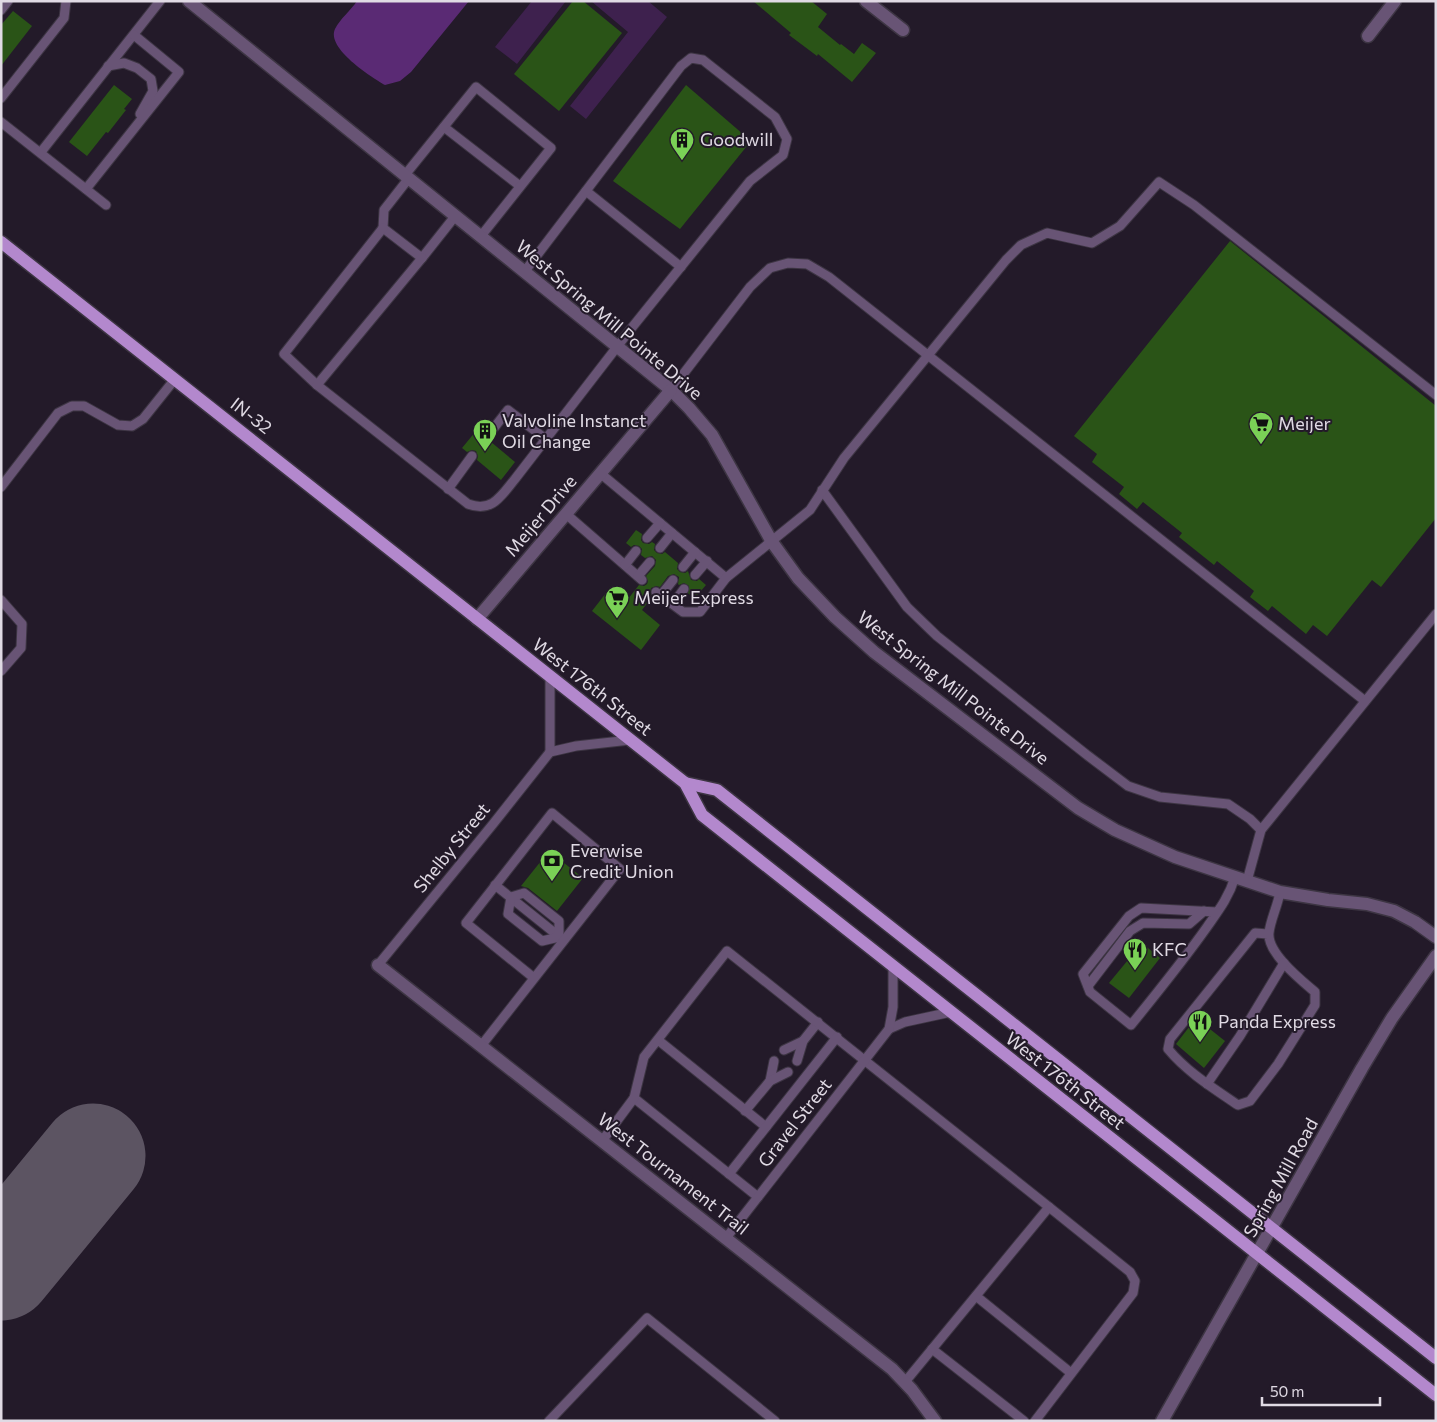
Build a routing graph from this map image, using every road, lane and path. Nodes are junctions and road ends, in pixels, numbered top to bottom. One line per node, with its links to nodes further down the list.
1 (8, 1): 7 (lane)
2 (66, 1): 12 (lane)
3 (160, 1): 9 (lane)
4 (188, 1): 17 (street, West Spring Mill Pointe Drive)
5 (866, 1): 8 (street)
6 (1395, 1): 10 (street)
7 (1, 10)
8 (903, 30)
9 (134, 35): 11 (lane); 15 (lane)
10 (1368, 36)
11 (108, 66): 15 (lane); 16 (lane)
12 (1, 98)
13 (1, 122): 16 (lane)
14 (444, 126): 17 (lane); 18 (lane); 18 (lane)
15 (128, 136): 19 (lane)
16 (40, 152): 19 (lane)
17 (407, 176): 22 (street, West Spring Mill Pointe Drive); 23 (lane)
18 (520, 186): 24 (lane)
19 (86, 189): 21 (lane)
20 (586, 191): 27 (lane); 27 (lane); 28 (lane)
21 (106, 205)
22 (456, 215): 24 (street, West Spring Mill Pointe Drive); 26 (lane)
23 (384, 228): 26 (lane); 32 (lane)
24 (481, 236): 28 (street, West Spring Mill Pointe Drive)
25 (1, 242): 31 (main road, IN-32)
26 (422, 258): 32 (lane)
27 (681, 267): 29 (lane)
28 (525, 271): 29 (street, West Spring Mill Pointe Drive)
29 (617, 347): 33 (street, West Spring Mill Pointe Drive); 36 (lane)
30 (928, 355): 33 (lane); 34 (lane); 41 (lane); 64 (lane)
31 (175, 379): 39 (lane); 61 (main road, IN-32)
32 (317, 385): 40 (lane)
33 (672, 390): 38 (street, Meijer Drive); 46 (street, West Spring Mill Pointe Drive)
34 (1436, 395)
35 (486, 438): 36 (lane)
36 (546, 440): 40 (lane)
37 (472, 456): 40 (lane)
38 (600, 473): 42 (street, Meijer Drive); 43 (lane)
39 (1, 487)
40 (448, 489)
41 (822, 490): 46 (lane); 68 (lane)
42 (566, 514): 52 (lane); 61 (street, Meijer Drive)
43 (660, 523): 44 (lane); 45 (lane)
44 (672, 533): 47 (lane); 49 (lane)
45 (647, 538)
46 (772, 542): 55 (lane); 69 (street, West Spring Mill Pointe Drive)
47 (660, 548)
48 (636, 551): 52 (lane)
49 (695, 552): 51 (lane); 53 (lane)
50 (650, 562): 52 (lane)
51 (707, 562): 54 (lane); 55 (lane)
52 (624, 565)
53 (683, 567)
54 (695, 576)
55 (726, 578): 59 (lane)
56 (673, 580): 59 (lane)
57 (684, 589): 59 (lane)
58 (1, 600): 62 (lane)
59 (673, 604)
60 (1436, 614): 64 (lane)
61 (477, 619): 63 (main road, West 176th Street)
62 (1, 672)
63 (550, 676): 65 (main road, West 176th Street); 66 (lane)
64 (1365, 702): 68 (lane)
65 (630, 740): 66 (lane); 67 (main road, West 176th Street)
66 (550, 752): 81 (lane, Shelby Street)
67 (685, 783): 82 (main road, West 176th Street); 102 (main road, West 176th Street)
68 (1261, 830): 70 (lane)
69 (1235, 877): 70 (street, West Spring Mill Pointe Drive); 75 (lane)
70 (1247, 881): 72 (street, West Spring Mill Pointe Drive)
71 (495, 885): 73 (lane); 78 (lane); 83 (lane)
72 (1280, 892): 76 (lane); 77 (street, West Spring Mill Pointe Drive)
73 (511, 897): 78 (lane); 78 (lane)
74 (1204, 911): 75 (lane); 84 (lane); 84 (lane)
75 (1217, 912): 84 (lane)
76 (1268, 934): 80 (lane); 94 (lane)
77 (1436, 937)
78 (561, 939): 83 (lane)
79 (1436, 956): 102 (street, Spring Mill Road)
80 (1284, 963): 94 (lane); 94 (lane)
81 (378, 964): 91 (street, West Tournament Trail)
82 (893, 966): 85 (main road, West 176th Street); 87 (lane, Gravel Street)
83 (534, 978): 91 (lane)
84 (1088, 986)
85 (951, 1012): 87 (lane); 104 (main road, West 176th Street)
86 (818, 1022): 88 (lane); 89 (lane); 90 (lane)
87 (889, 1028): 92 (lane, Gravel Street)
88 (837, 1037): 92 (lane); 97 (lane)
89 (658, 1040): 95 (lane); 96 (lane)
90 (803, 1041): 90 (lane)
91 (481, 1046): 98 (street, West Tournament Trail)
92 (865, 1059): 100 (lane, Gravel Street); 101 (lane)
93 (770, 1081): 93 (lane); 96 (lane)
94 (1207, 1084)
95 (634, 1098): 98 (lane); 99 (lane)
96 (746, 1111): 97 (lane)
97 (766, 1127): 99 (lane)
98 (602, 1141): 103 (street, West Tournament Trail)
99 (729, 1174): 100 (lane)
100 (758, 1197): 103 (lane, Gravel Street)
101 (1049, 1207): 105 (lane); 108 (lane)
102 (1272, 1229): 104 (street, Spring Mill Road); 107 (main road, West 176th Street)
103 (726, 1238): 109 (street, West Tournament Trail)
104 (1258, 1255): 110 (main road, West 176th Street); 116 (street, Spring Mill Road)
105 (976, 1296): 106 (lane); 108 (lane)
106 (932, 1349): 109 (lane); 114 (lane)
107 (1436, 1358)
108 (1071, 1374): 115 (lane)
109 (905, 1382): 113 (street, West Tournament Trail)
110 (1436, 1395)
111 (549, 1421): 112 (lane)
112 (775, 1421)
113 (935, 1421)
114 (1024, 1421)
115 (1034, 1421)
116 (1162, 1421)

